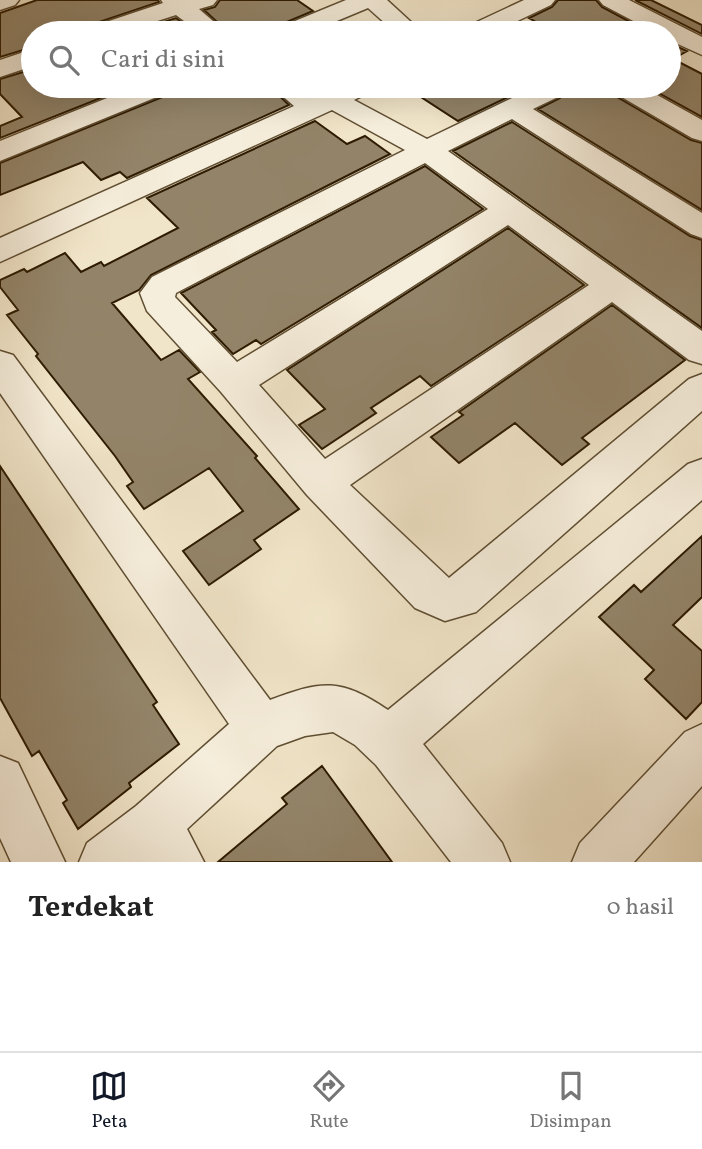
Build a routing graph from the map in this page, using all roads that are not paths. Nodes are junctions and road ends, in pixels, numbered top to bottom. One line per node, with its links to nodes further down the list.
1 (7, 0): 6 (street)
2 (367, 0): 11 (street)
3 (373, 0): 12 (street)
4 (543, 0): 8 (street)
5 (611, 0): 13 (street)
6 (0, 3)
7 (176, 4): 9 (street); 10 (street)
8 (514, 16)
9 (130, 21)
10 (199, 21)
11 (316, 21)
12 (397, 21)
13 (652, 21)
14 (681, 36): 15 (street)
15 (702, 47)
16 (21, 61): 17 (street)
17 (0, 69)
18 (131, 98): 27 (street)
19 (310, 98): 23 (street)
20 (336, 98): 23 (street)
21 (534, 98): 24 (street)
22 (643, 98): 25 (street)
23 (323, 104): 26 (street); 30 (street)
24 (513, 108): 26 (street); 29 (street)
25 (702, 132)
26 (428, 149): 28 (street); 34 (street)
27 (0, 152)
28 (509, 210): 31 (street); 34 (street)
29 (702, 227)
30 (0, 251)
31 (613, 285): 32 (street); 37 (street)
32 (702, 350)
33 (0, 365): 38 (street)
34 (234, 382): 37 (street)
35 (702, 389): 37 (street)
36 (702, 476): 39 (street)
37 (321, 483)
38 (261, 728): 39 (street); 42 (street)
39 (389, 741): 45 (street)
40 (702, 750): 46 (street)
41 (0, 781): 43 (street)
42 (166, 843): 44 (street)
43 (38, 862)
44 (106, 862)
45 (483, 862)
46 (599, 862)

